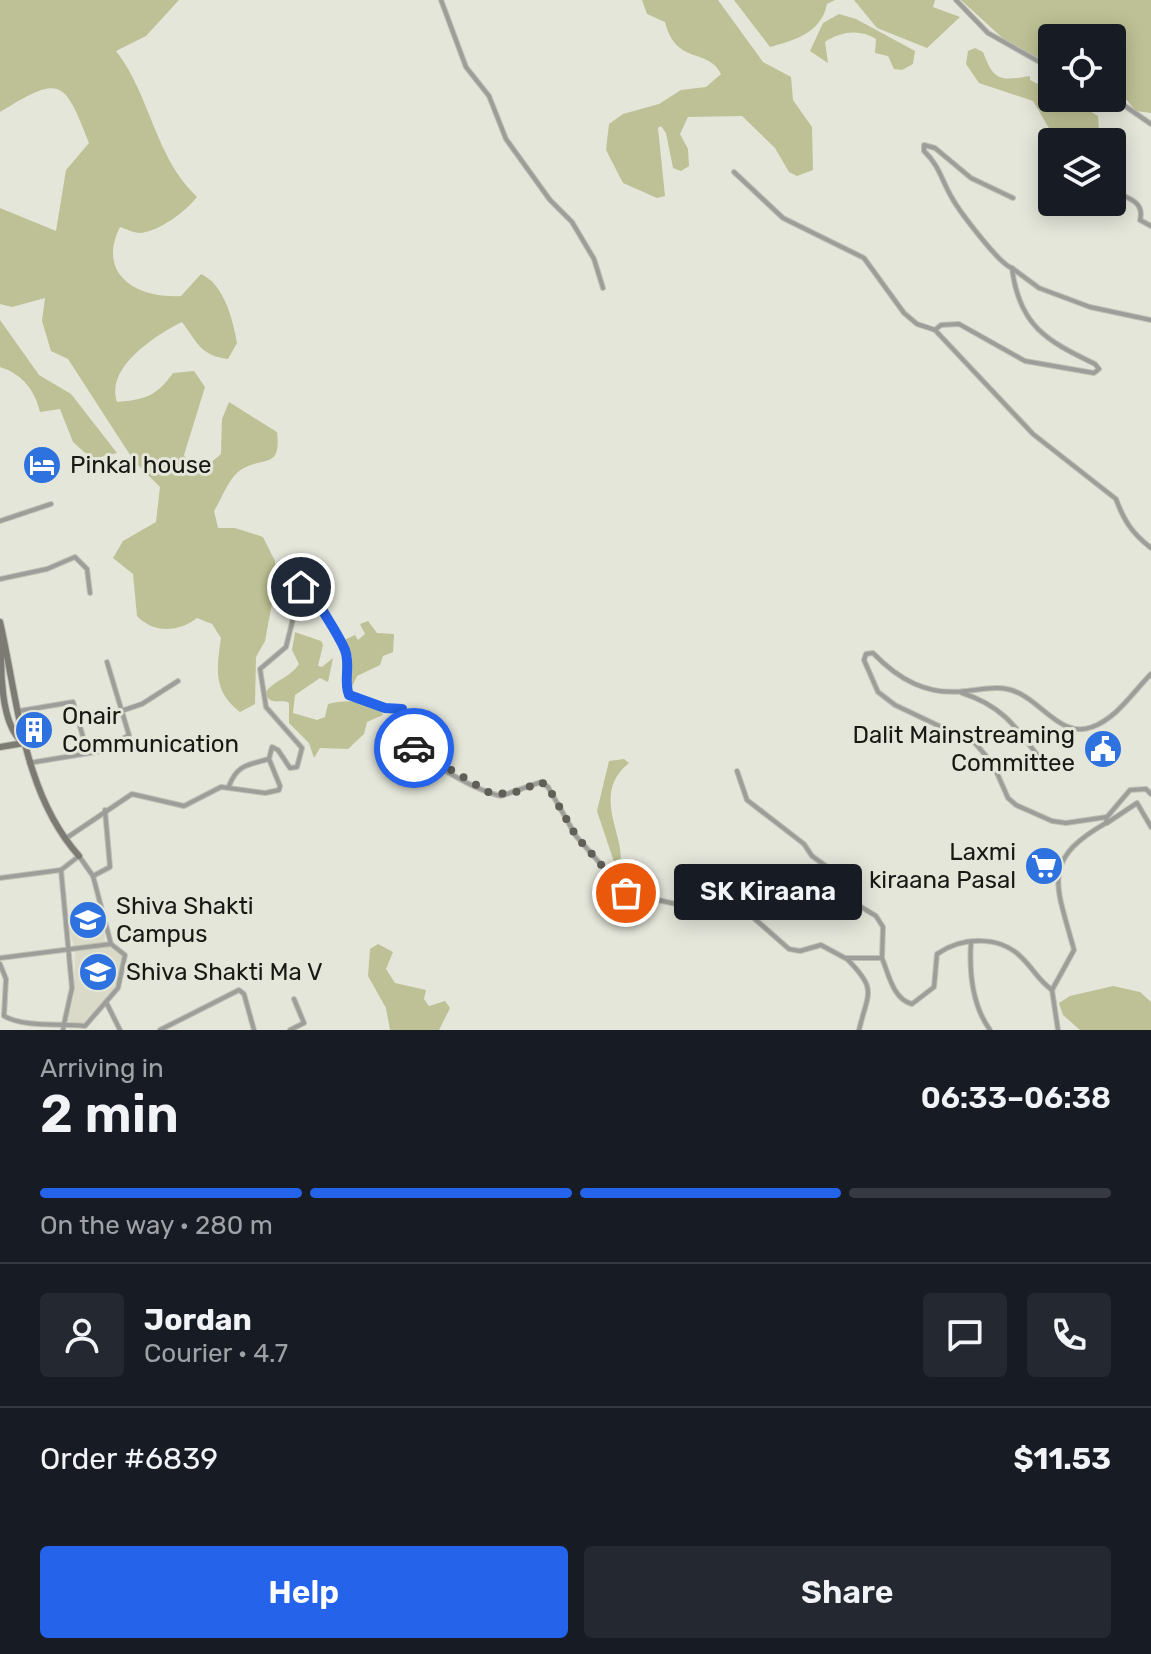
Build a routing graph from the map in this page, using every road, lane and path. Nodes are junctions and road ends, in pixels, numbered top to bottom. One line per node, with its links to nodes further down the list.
1 (441, 0): 11 (street)
2 (956, 0): 3 (street)
3 (1038, 61)
4 (1126, 107): 5 (street)
5 (1151, 124)
6 (734, 172): 13 (street)
7 (1126, 197): 9 (street)
8 (1013, 198): 10 (street)
9 (1151, 226)
10 (1012, 268): 12 (street); 13 (street)
11 (603, 288)
12 (1151, 320)
13 (935, 330): 16 (street)
14 (51, 504): 15 (street)
15 (0, 521)
16 (1151, 548)
17 (0, 579): 18 (street)
18 (90, 593)
19 (0, 622): 20 (main road)
20 (3, 635): 25 (main road); 28 (main road)
21 (107, 662): 26 (street)
22 (1151, 674): 24 (street)
23 (178, 681): 26 (street)
24 (960, 692): 32 (street); 37 (street)
25 (19, 711): 27 (street); 28 (main road)
26 (123, 711): 31 (street)
27 (83, 737)
28 (25, 743): 29 (main road); 31 (main road)
29 (0, 747)
30 (269, 759): 34 (street); 34 (street); 48 (street)
31 (29, 763): 39 (main road)
32 (1044, 764)
33 (737, 771): 49 (street)
34 (229, 786): 36 (street)
35 (1151, 794): 37 (street)
36 (105, 809): 39 (street); 42 (street)
37 (1106, 820): 38 (street); 51 (street)
38 (1151, 827)
39 (65, 839): 40 (main road)
40 (79, 856): 41 (street); 42 (street)
41 (61, 870): 43 (street); 46 (street)
42 (93, 876): 45 (street)
43 (0, 878)
44 (971, 941): 49 (street); 51 (street); 62 (street)
45 (111, 944): 46 (street); 53 (street)
46 (70, 949): 47 (street); 55 (street)
47 (0, 958)
48 (845, 958): 49 (street); 61 (street)
49 (882, 958)
50 (0, 964): 54 (street)
51 (1052, 990): 63 (street)
52 (294, 999): 60 (street)
53 (106, 1002): 56 (street); 57 (street)
54 (2, 1015): 55 (street)
55 (64, 1027): 56 (street)
56 (84, 1028)
57 (120, 1030)
58 (160, 1030): 59 (street)
59 (254, 1030)
60 (290, 1030)
61 (859, 1030)
62 (990, 1030)
63 (1058, 1030)

